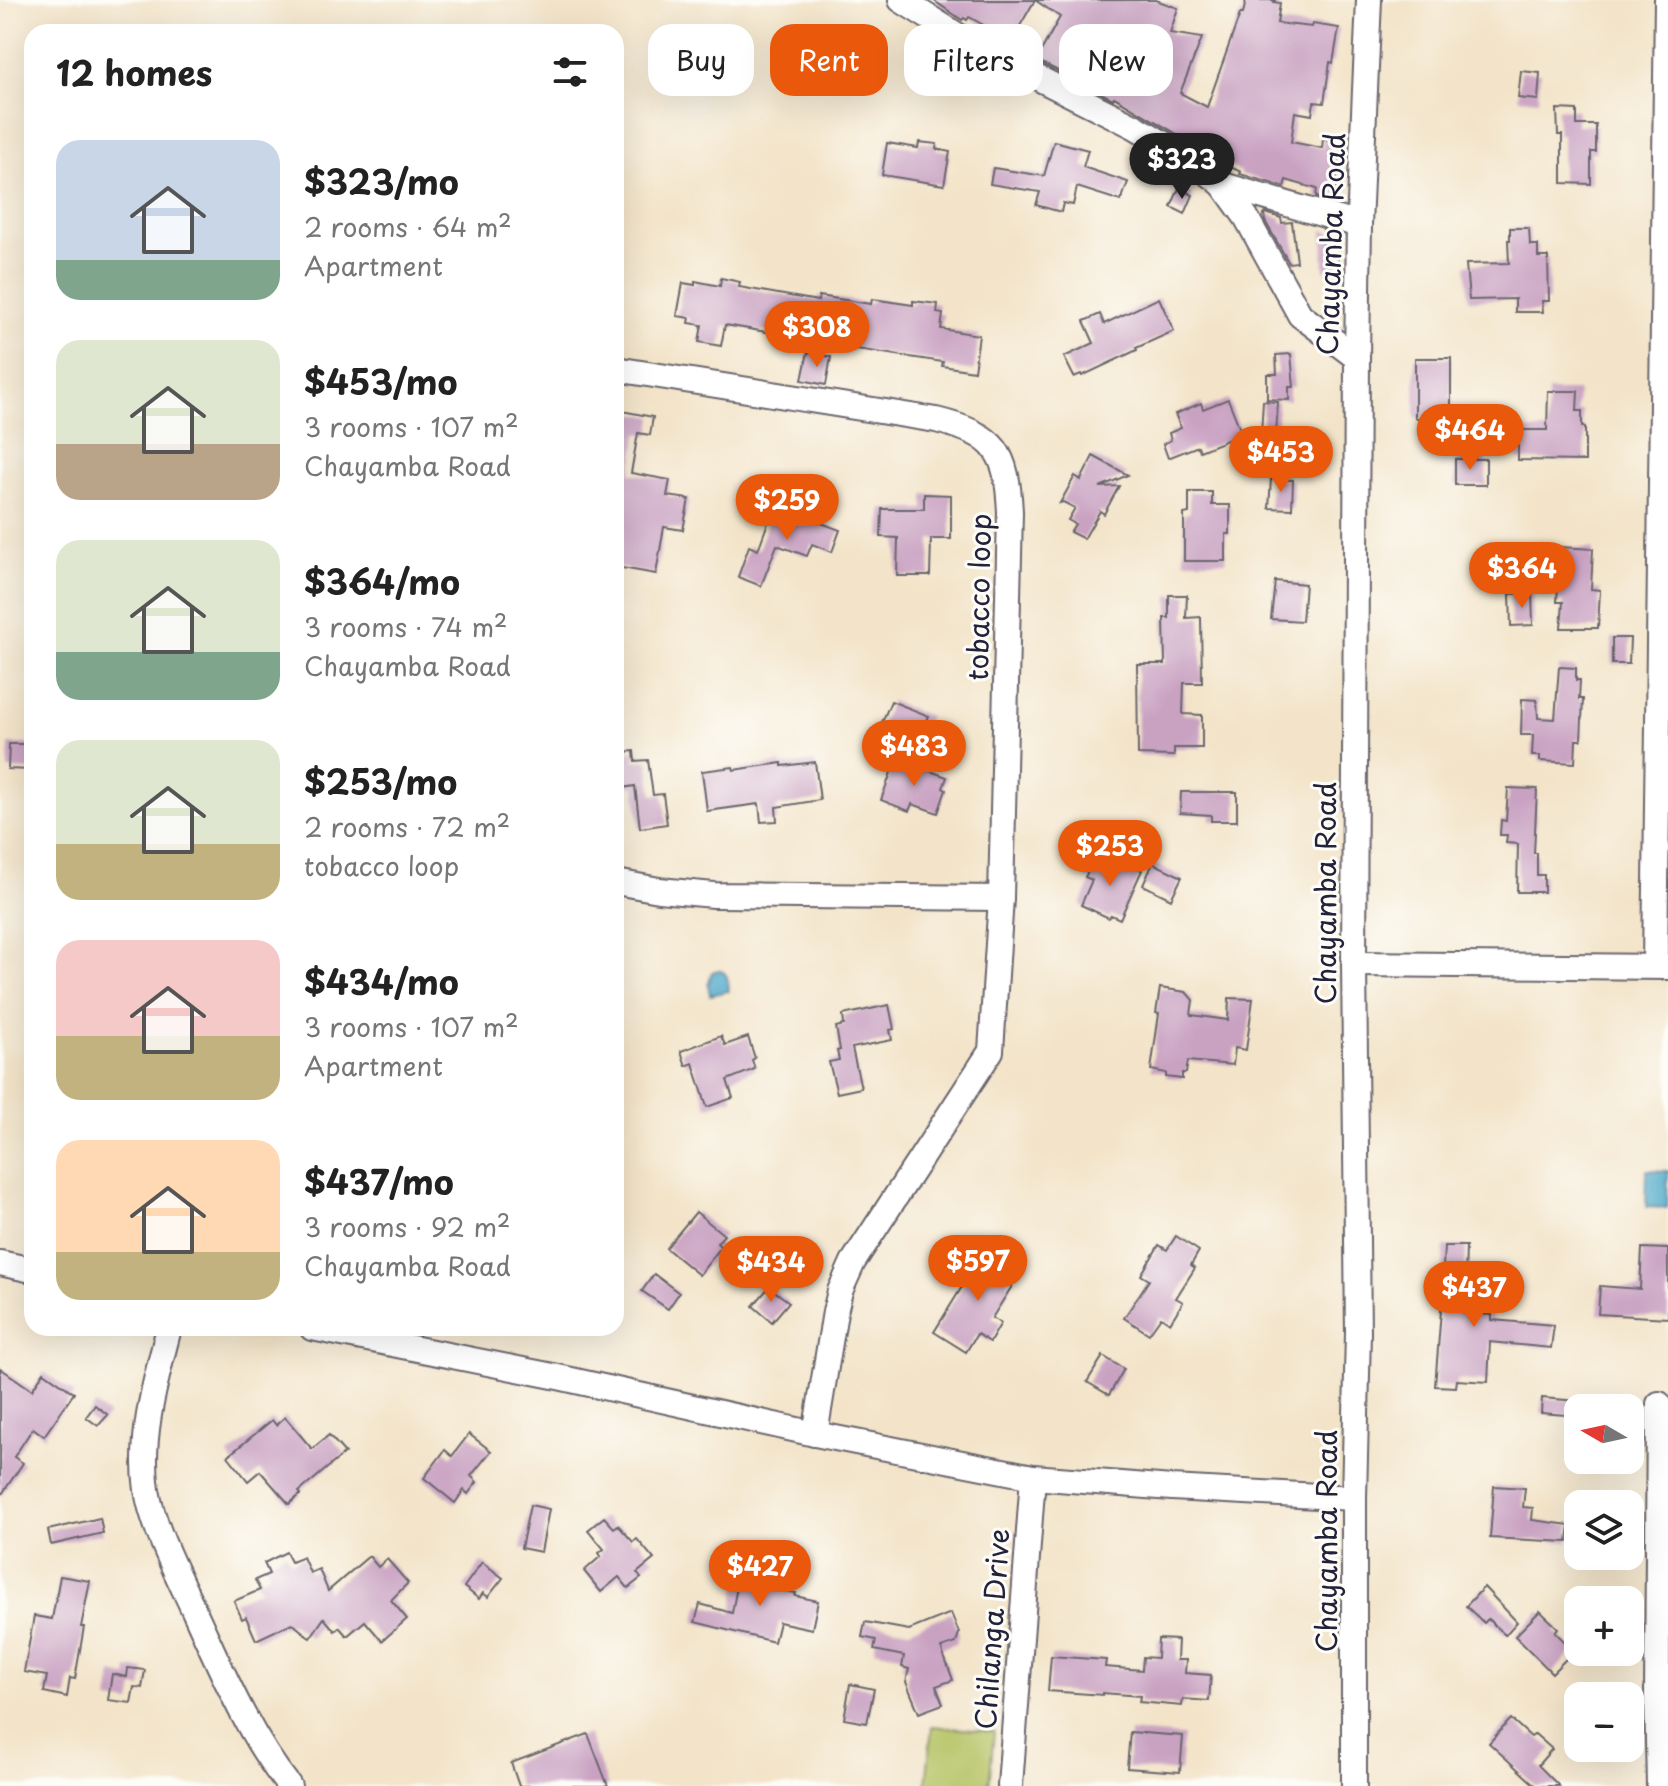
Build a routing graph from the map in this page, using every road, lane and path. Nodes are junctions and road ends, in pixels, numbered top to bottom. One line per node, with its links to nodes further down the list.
1 (901, 0): 4 (street)
2 (1369, 0): 5 (street, Chayamba Road)
3 (1667, 0): 6 (street)
4 (1223, 185): 5 (street); 7 (street)
5 (1359, 225): 7 (street, Chayamba Road)
6 (1665, 244): 12 (street)
7 (1357, 358): 11 (street, Chayamba Road)
8 (624, 370): 10 (street, tobacco loop)
9 (624, 883): 10 (street)
10 (1001, 898): 18 (street, tobacco loop)
11 (1354, 964): 12 (street); 20 (street, Chayamba Road)
12 (1661, 966)
13 (0, 1263): 14 (street)
14 (24, 1268)
15 (167, 1336): 22 (street)
16 (352, 1336): 18 (street)
17 (1659, 1404): 21 (street)
18 (815, 1434): 19 (street)
19 (1033, 1477): 20 (street); 23 (street, Chilanga Drive)
20 (1354, 1498): 24 (street, Chayamba Road)
21 (1663, 1642): 25 (street)
22 (289, 1786)
23 (1010, 1786)
24 (1354, 1786)
25 (1659, 1786)

